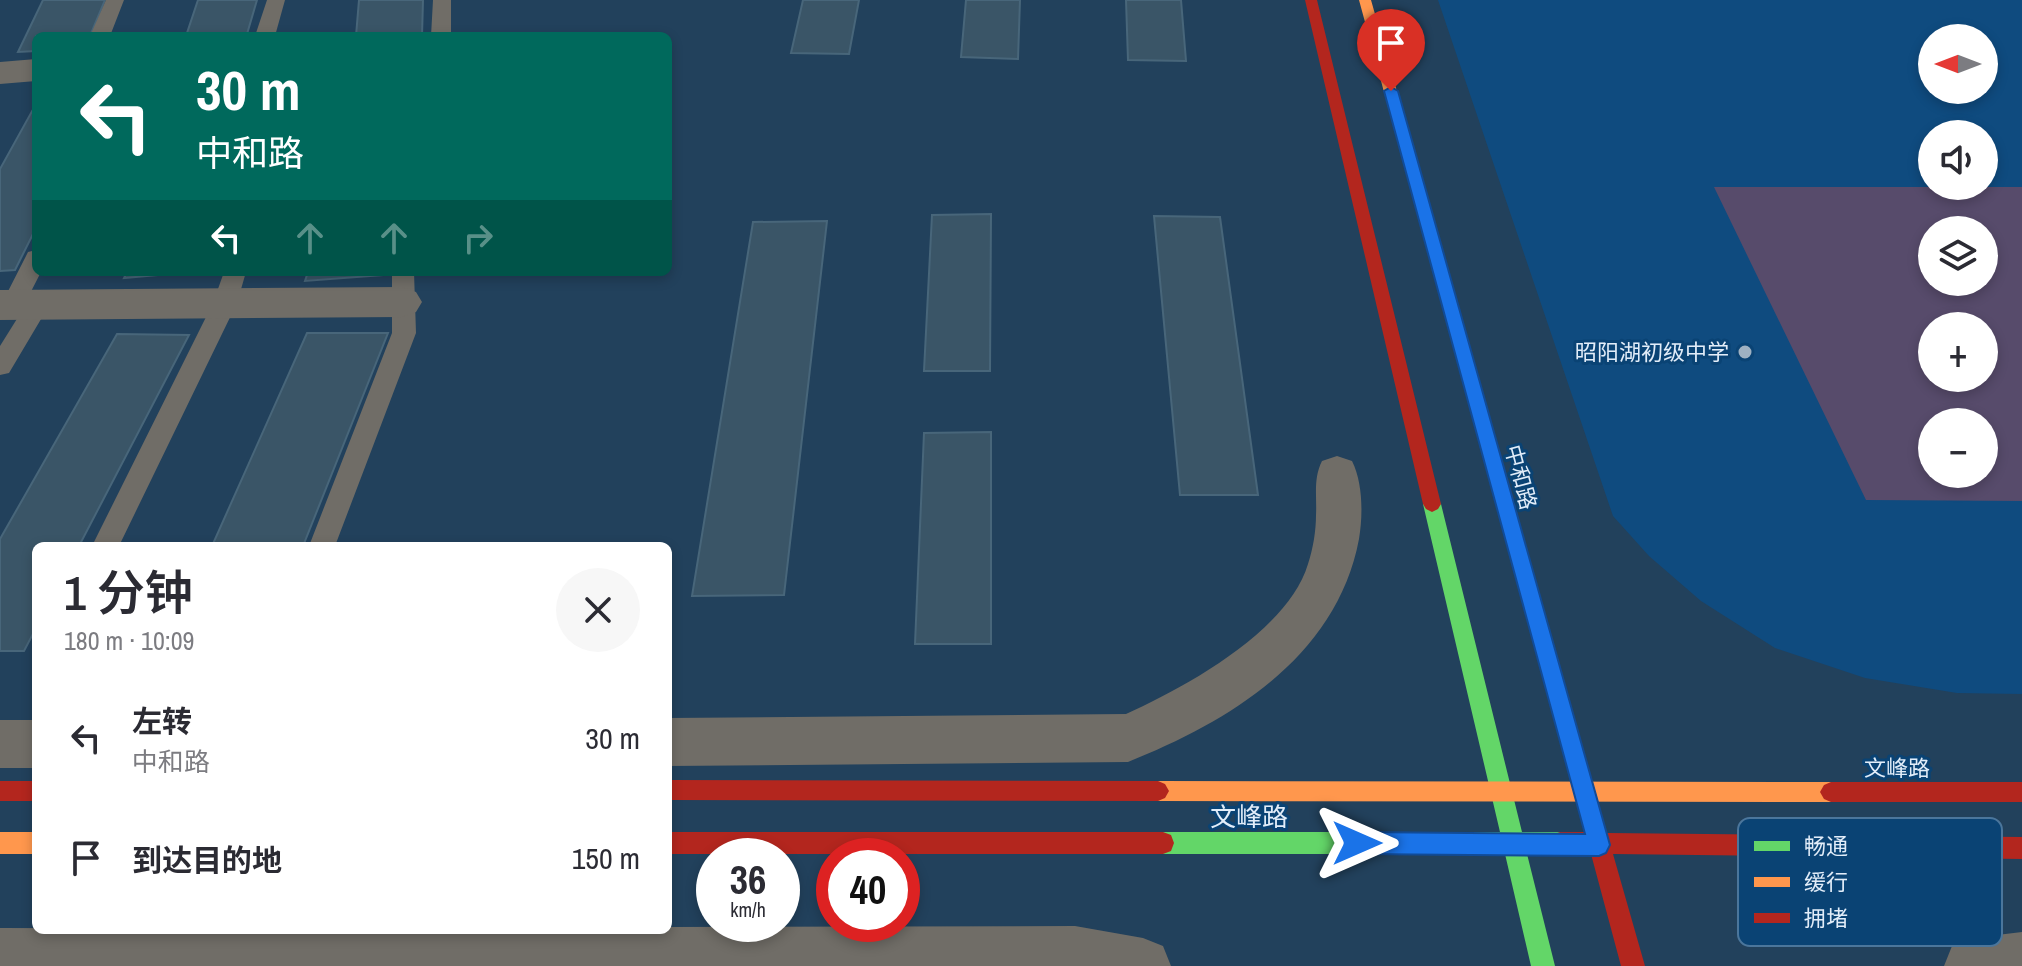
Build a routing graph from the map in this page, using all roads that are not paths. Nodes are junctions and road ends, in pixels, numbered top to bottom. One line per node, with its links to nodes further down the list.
1 (115, 0): 6 (lane)
2 (276, 0): 7 (lane)
3 (442, 0): 8 (lane)
4 (1311, 0): 23 (main road)
5 (1365, 0): 26 (main road, 中和路)
6 (102, 32)
7 (266, 32)
8 (441, 32)
9 (32, 70): 10 (street)
10 (0, 73)
11 (32, 268): 14 (lane)
12 (402, 287): 13 (street); 18 (lane)
13 (230, 288): 14 (street); 17 (lane)
14 (17, 304): 15 (lane)
15 (0, 366)
16 (1337, 474): 19 (street)
17 (107, 542)
18 (324, 542)
19 (672, 742)
20 (0, 744): 21 (street)
21 (32, 744)
22 (672, 790): 23 (main road, 文峰路)
23 (1502, 790): 26 (main road, 文峰路); 31 (main road)
24 (0, 791): 25 (main road)
25 (32, 791)
26 (1583, 792): 27 (main road, 文峰路); 32 (main road, 中和路)
27 (2022, 792)
28 (0, 843): 29 (main road)
29 (32, 843)
30 (672, 843): 31 (main road, 文峰路)
31 (1513, 843): 32 (main road, 文峰路); 39 (main road)
32 (1599, 845): 33 (main road, 文峰路); 40 (main road, 中和路)
33 (1738, 846)
34 (2002, 848): 35 (main road, 文峰路)
35 (2022, 848)
36 (0, 956): 38 (street)
37 (2022, 960): 41 (street)
38 (1143, 966)
39 (1543, 966)
40 (1633, 966)
41 (1972, 966)

